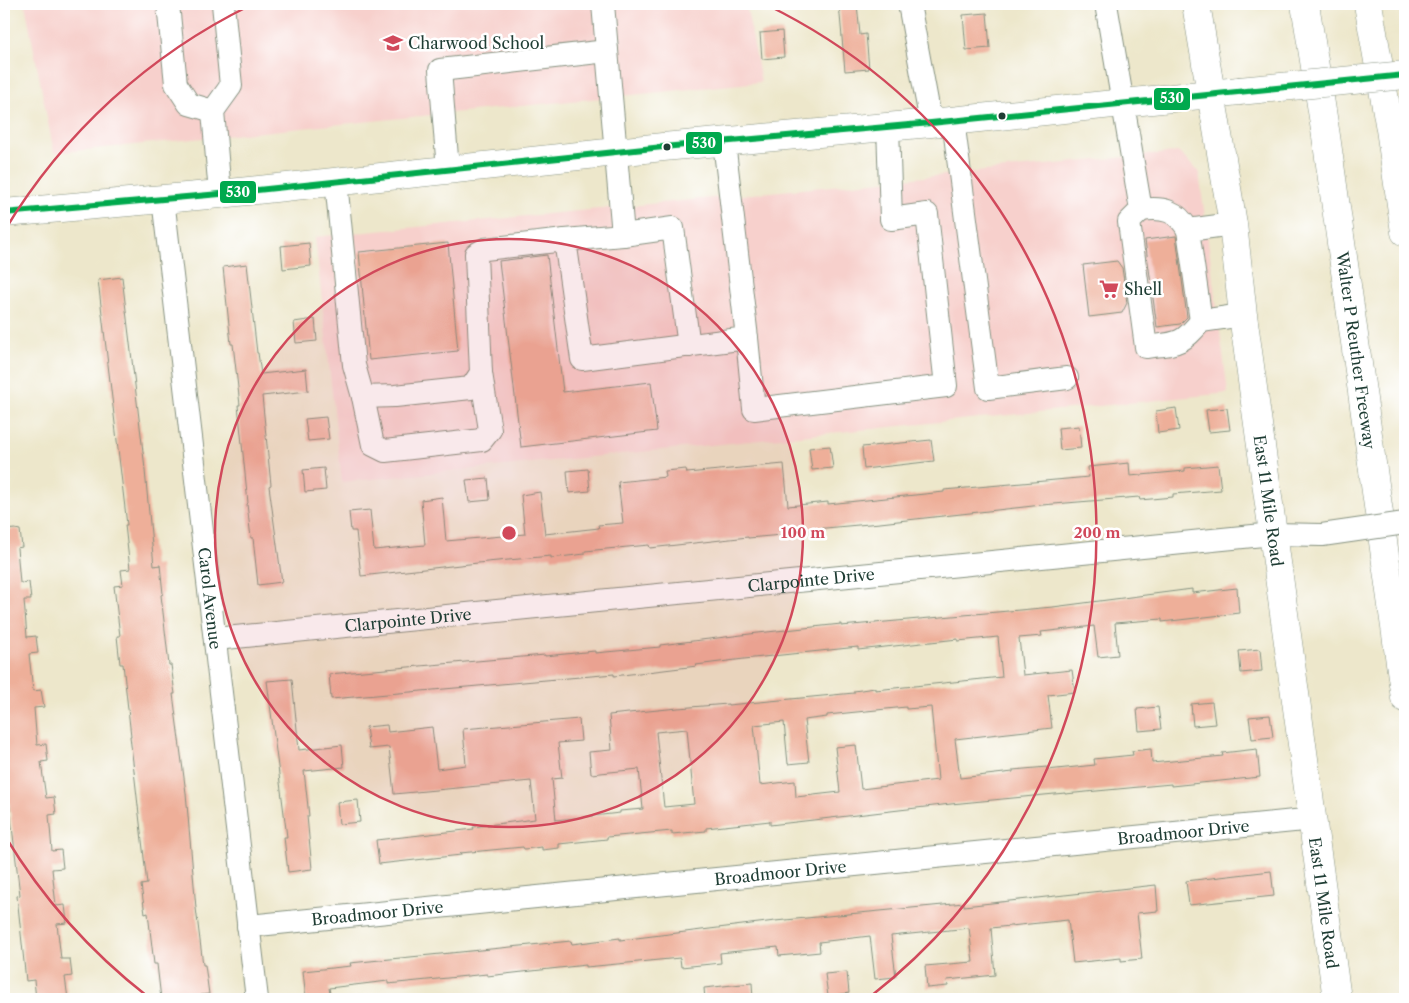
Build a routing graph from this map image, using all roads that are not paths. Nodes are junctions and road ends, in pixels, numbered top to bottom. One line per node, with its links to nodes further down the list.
1 (168, 4): 13 (street)
2 (223, 4): 13 (street)
3 (603, 4): 9 (street)
4 (909, 4): 14 (street)
5 (1106, 4): 12 (street)
6 (1196, 4): 11 (main road, East 11 Mile Road)
7 (1305, 4): 39 (main road, Walter P Reuther Freeway)
8 (1368, 4): 26 (main road)
9 (607, 51): 17 (street); 18 (street)
10 (1405, 75): 11 (main road, bridge)
11 (1212, 95): 12 (main road); 24 (main road, East 11 Mile Road)
12 (1122, 104): 14 (main road); 22 (street)
13 (213, 111): 20 (street)
14 (942, 121): 15 (main road); 34 (street)
15 (888, 126): 16 (main road); 31 (street)
16 (724, 142): 17 (main road); 31 (street)
17 (616, 153): 18 (main road); 27 (street)
18 (448, 170): 19 (main road)
19 (336, 181): 20 (main road); 35 (street)
20 (220, 194): 21 (main road)
21 (163, 199): 23 (main road); 38 (street, Carol Avenue)
22 (1141, 210): 25 (street); 30 (street)
23 (4, 213)
24 (1233, 224): 25 (street); 29 (main road, East 11 Mile Road)
25 (1188, 230): 30 (street)
26 (1405, 232)
27 (623, 234): 28 (street); 32 (street)
28 (565, 240): 32 (street); 33 (street)
29 (1243, 315): 30 (street); 37 (main road, East 11 Mile Road)
30 (1201, 321)
31 (747, 338): 32 (street)
32 (689, 346)
33 (481, 373): 35 (street); 35 (street)
34 (1067, 378)
35 (363, 397)
36 (1405, 523): 37 (street, Clarpointe Drive, bridge)
37 (1273, 534): 38 (street, Clarpointe Drive); 40 (main road, East 11 Mile Road)
38 (215, 639): 41 (street, Carol Avenue)
39 (1405, 698)
40 (1314, 819): 41 (street, Broadmoor Drive); 43 (main road, East 11 Mile Road)
41 (248, 926): 42 (street, Carol Avenue)
42 (257, 999)
43 (1337, 999)

